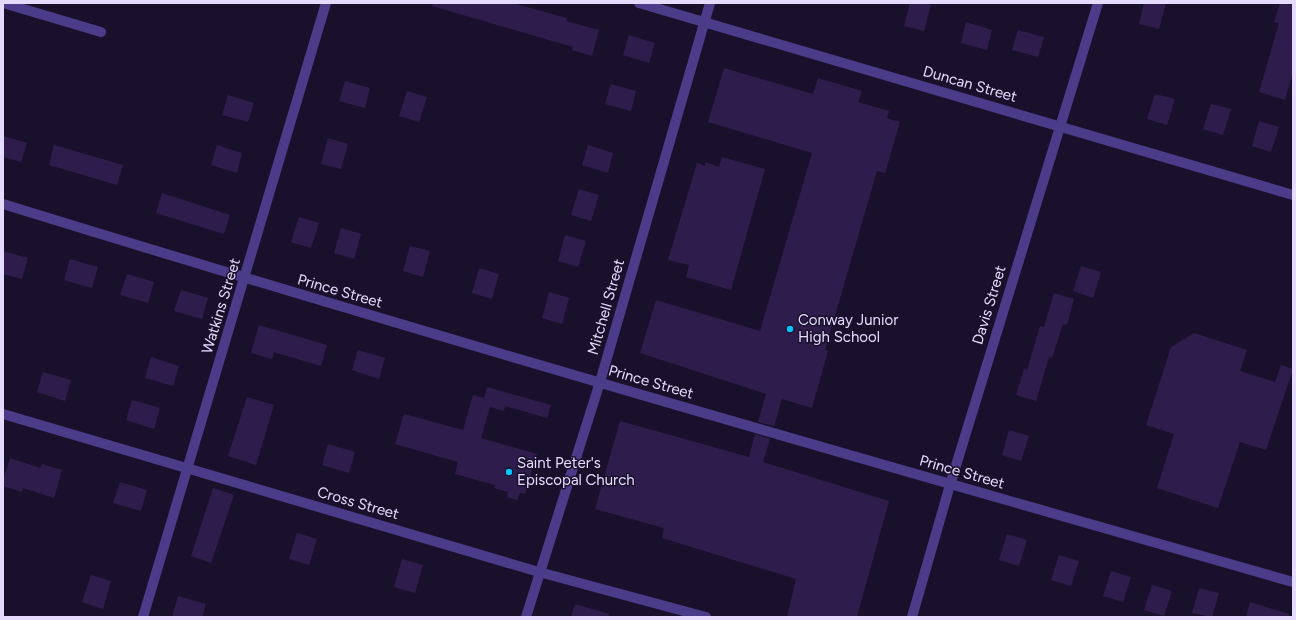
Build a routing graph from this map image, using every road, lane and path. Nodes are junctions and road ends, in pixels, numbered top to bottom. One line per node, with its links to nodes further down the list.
1 (3, 3): 7 (street)
2 (326, 3): 11 (street, Watkins Street)
3 (639, 3): 6 (street, Duncan Street)
4 (710, 3): 6 (street, Mitchell Street)
5 (1098, 3): 8 (street, Davis Street)
6 (704, 23): 8 (street, Duncan Street); 12 (street, Mitchell Street)
7 (101, 32)
8 (1061, 126): 9 (street, Duncan Street); 15 (street, Davis Street)
9 (1292, 192)
10 (3, 204): 11 (street, Prince Street)
11 (245, 279): 12 (street, Prince Street); 14 (street, Watkins Street)
12 (600, 382): 15 (street, Prince Street); 16 (street, Mitchell Street)
13 (3, 414): 14 (street, Cross Street)
14 (186, 468): 16 (street, Cross Street); 18 (street, Watkins Street)
15 (950, 485): 17 (street, Prince Street); 21 (street, Davis Street)
16 (539, 572): 19 (street, Mitchell Street); 20 (street, Cross Street)
17 (1293, 582)
18 (143, 617)
19 (526, 617)
20 (706, 617)
21 (912, 617)

